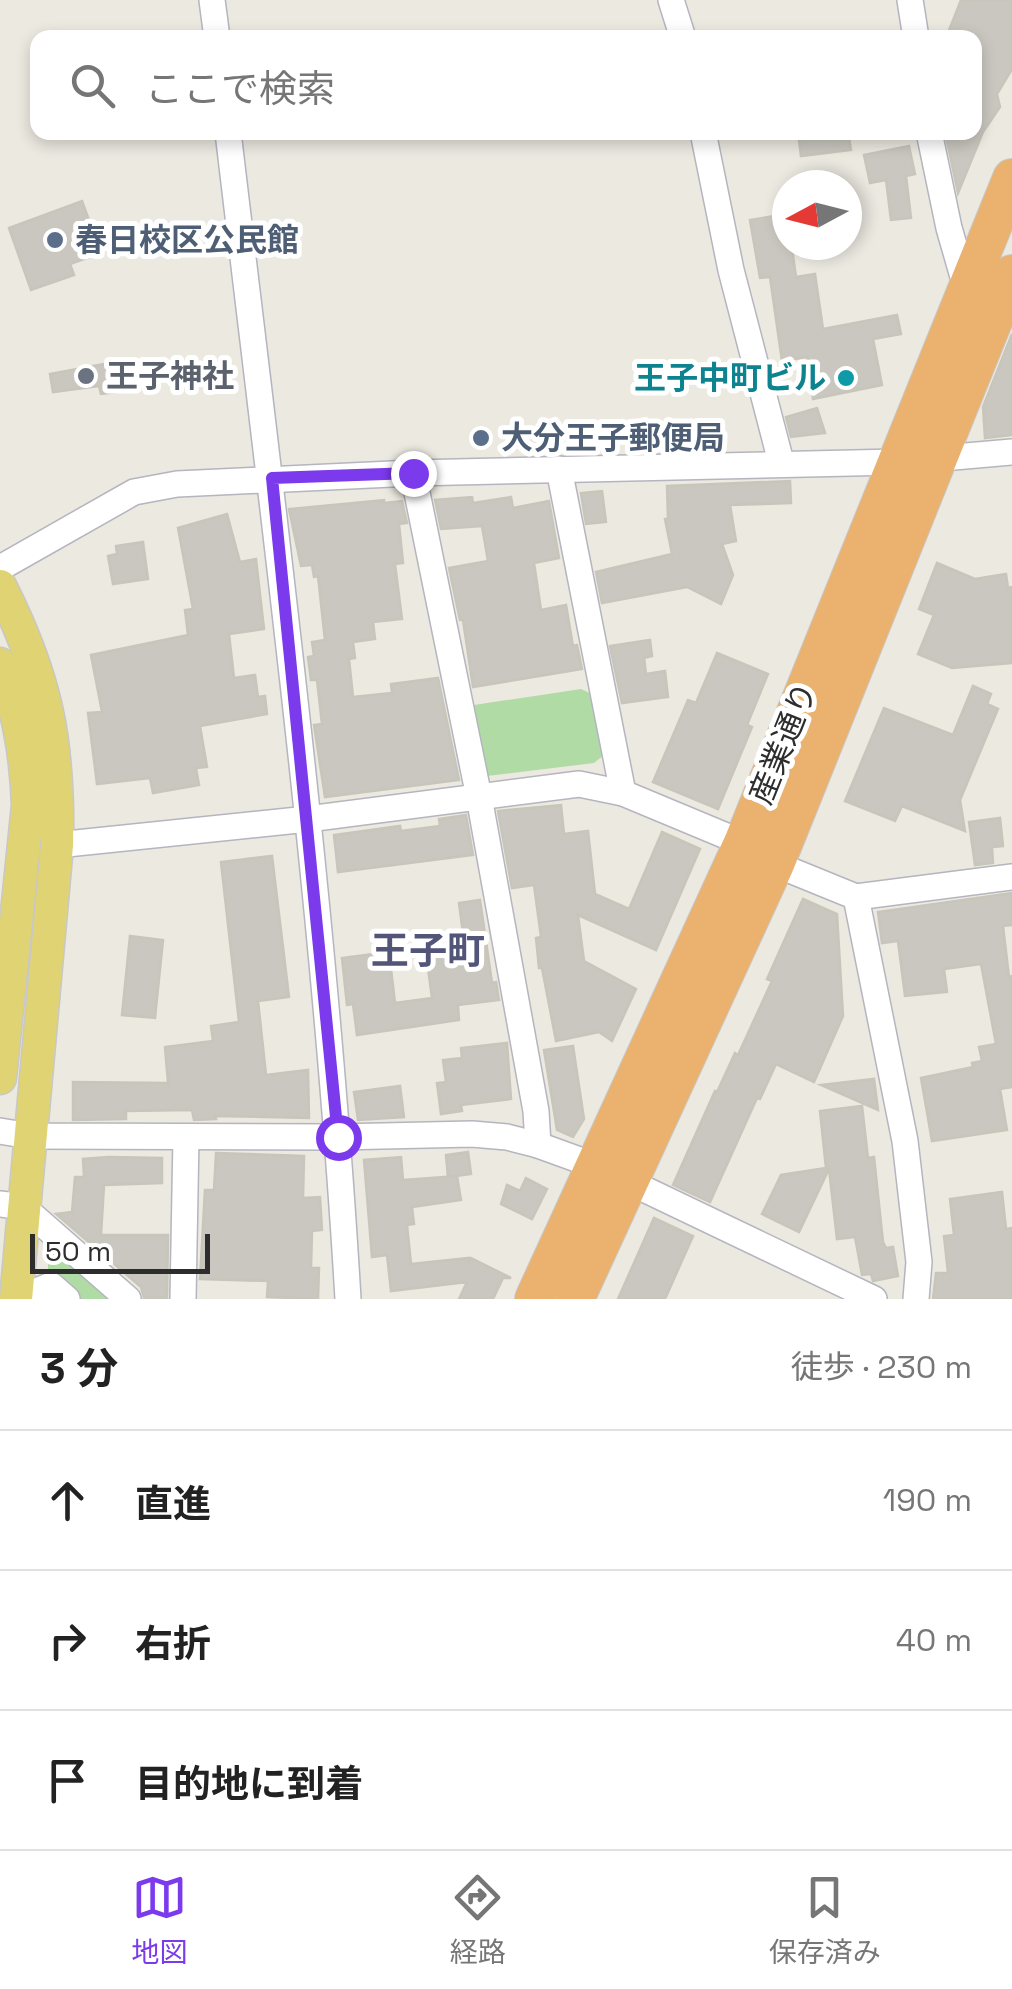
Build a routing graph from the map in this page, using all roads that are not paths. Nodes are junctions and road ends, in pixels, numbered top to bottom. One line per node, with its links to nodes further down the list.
1 (212, 0): 4 (street)
2 (672, 0): 5 (street)
3 (910, 0): 6 (street)
4 (215, 30)
5 (681, 30)
6 (915, 30)
7 (229, 140): 19 (street)
8 (705, 140): 15 (street)
9 (931, 140): 12 (street)
10 (1012, 178): 12 (highway, 産業通り)
11 (1012, 274): 14 (highway, 産業通り)
12 (966, 287): 16 (highway, 産業通り)
13 (1012, 452): 14 (street)
14 (941, 458): 16 (street); 28 (highway, 産業通り)
15 (780, 462): 16 (street); 17 (street)
16 (898, 462): 26 (highway, 産業通り)
17 (559, 469): 18 (street); 23 (street)
18 (413, 473): 19 (street); 24 (street)
19 (272, 478): 20 (street); 25 (street)
20 (0, 568)
21 (0, 586): 27 (main road)
22 (0, 664): 31 (main road)
23 (623, 794): 24 (street); 26 (street)
24 (479, 797): 25 (street); 35 (street)
25 (308, 818): 27 (street); 34 (street)
26 (743, 843): 36 (highway, 産業通り)
27 (57, 845): 32 (main road)
28 (775, 864): 30 (street); 37 (highway, 産業通り)
29 (1012, 877): 30 (street)
30 (856, 897): 47 (street)
31 (0, 1078)
32 (15, 1133): 33 (street); 38 (main road)
33 (186, 1137): 34 (street); 42 (street)
34 (338, 1137): 35 (street); 43 (street)
35 (538, 1145): 36 (street)
36 (596, 1166): 37 (street); 44 (highway, 産業通り)
37 (630, 1182): 45 (highway, 産業通り); 46 (street)
38 (11, 1205): 39 (main road); 41 (street)
39 (16, 1299): 40 (street)
40 (67, 1299)
41 (128, 1299)
42 (183, 1299)
43 (348, 1299)
44 (534, 1299)
45 (575, 1299)
46 (874, 1299)
47 (916, 1299)

